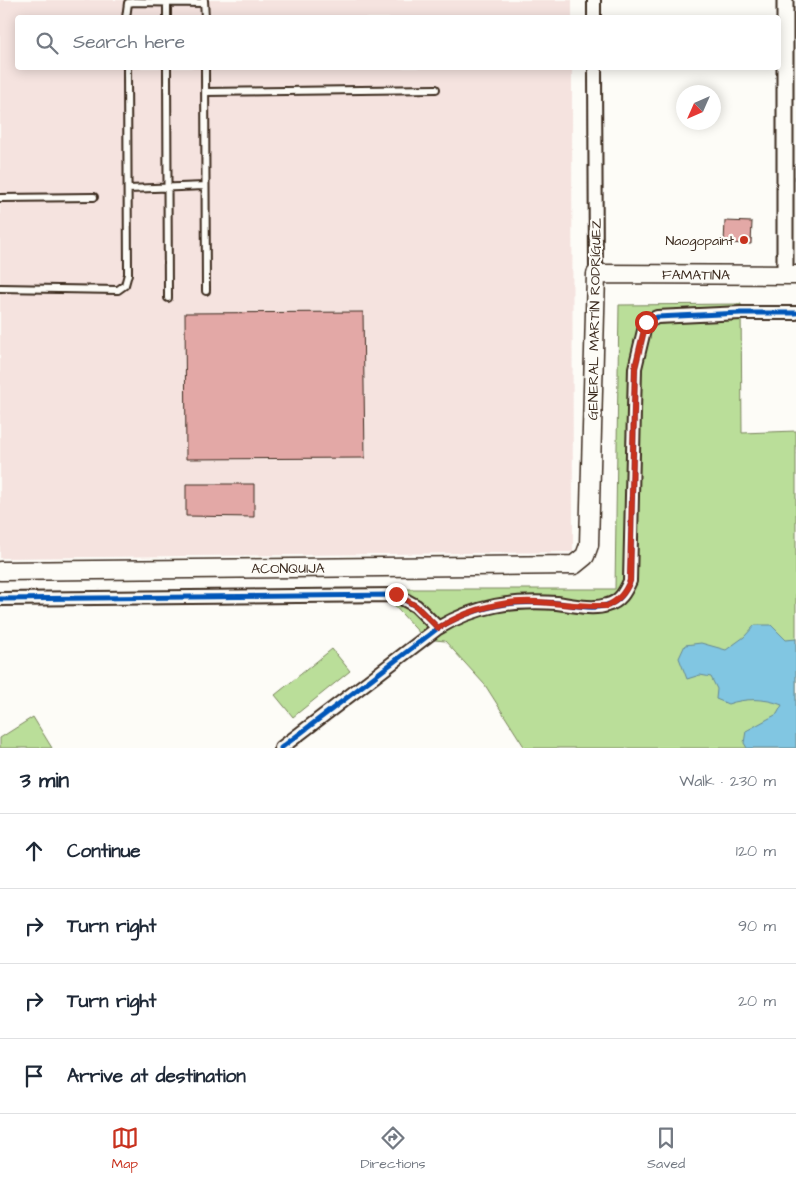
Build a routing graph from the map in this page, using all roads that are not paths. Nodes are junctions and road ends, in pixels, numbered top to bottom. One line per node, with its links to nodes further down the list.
1 (594, 0): 8 (street)
2 (785, 0): 21 (street)
3 (167, 1): 4 (lane); 5 (lane); 6 (lane)
4 (204, 1): 7 (lane)
5 (126, 15)
6 (167, 15)
7 (204, 15)
8 (594, 15)
9 (127, 70): 17 (lane)
10 (167, 70): 16 (lane)
11 (205, 70): 14 (lane)
12 (595, 70): 20 (street, GENERAL MARTÍN RODRÍGUEZ)
13 (436, 89): 14 (lane)
14 (206, 92): 15 (lane)
15 (205, 186): 16 (lane); 23 (lane)
16 (166, 188): 17 (lane); 24 (lane)
17 (128, 189): 22 (lane)
18 (94, 197): 19 (lane)
19 (0, 198)
20 (596, 274): 21 (main road, FAMATINA); 26 (main road, GENERAL MARTÍN RODRÍGUEZ)
21 (791, 275)
22 (0, 288)
23 (206, 291)
24 (168, 298)
25 (796, 313): 29 (street)
26 (574, 565): 27 (main road, ACONQUIJA)
27 (0, 571)
28 (0, 599): 29 (street)
29 (438, 628): 30 (street)
30 (281, 748)

